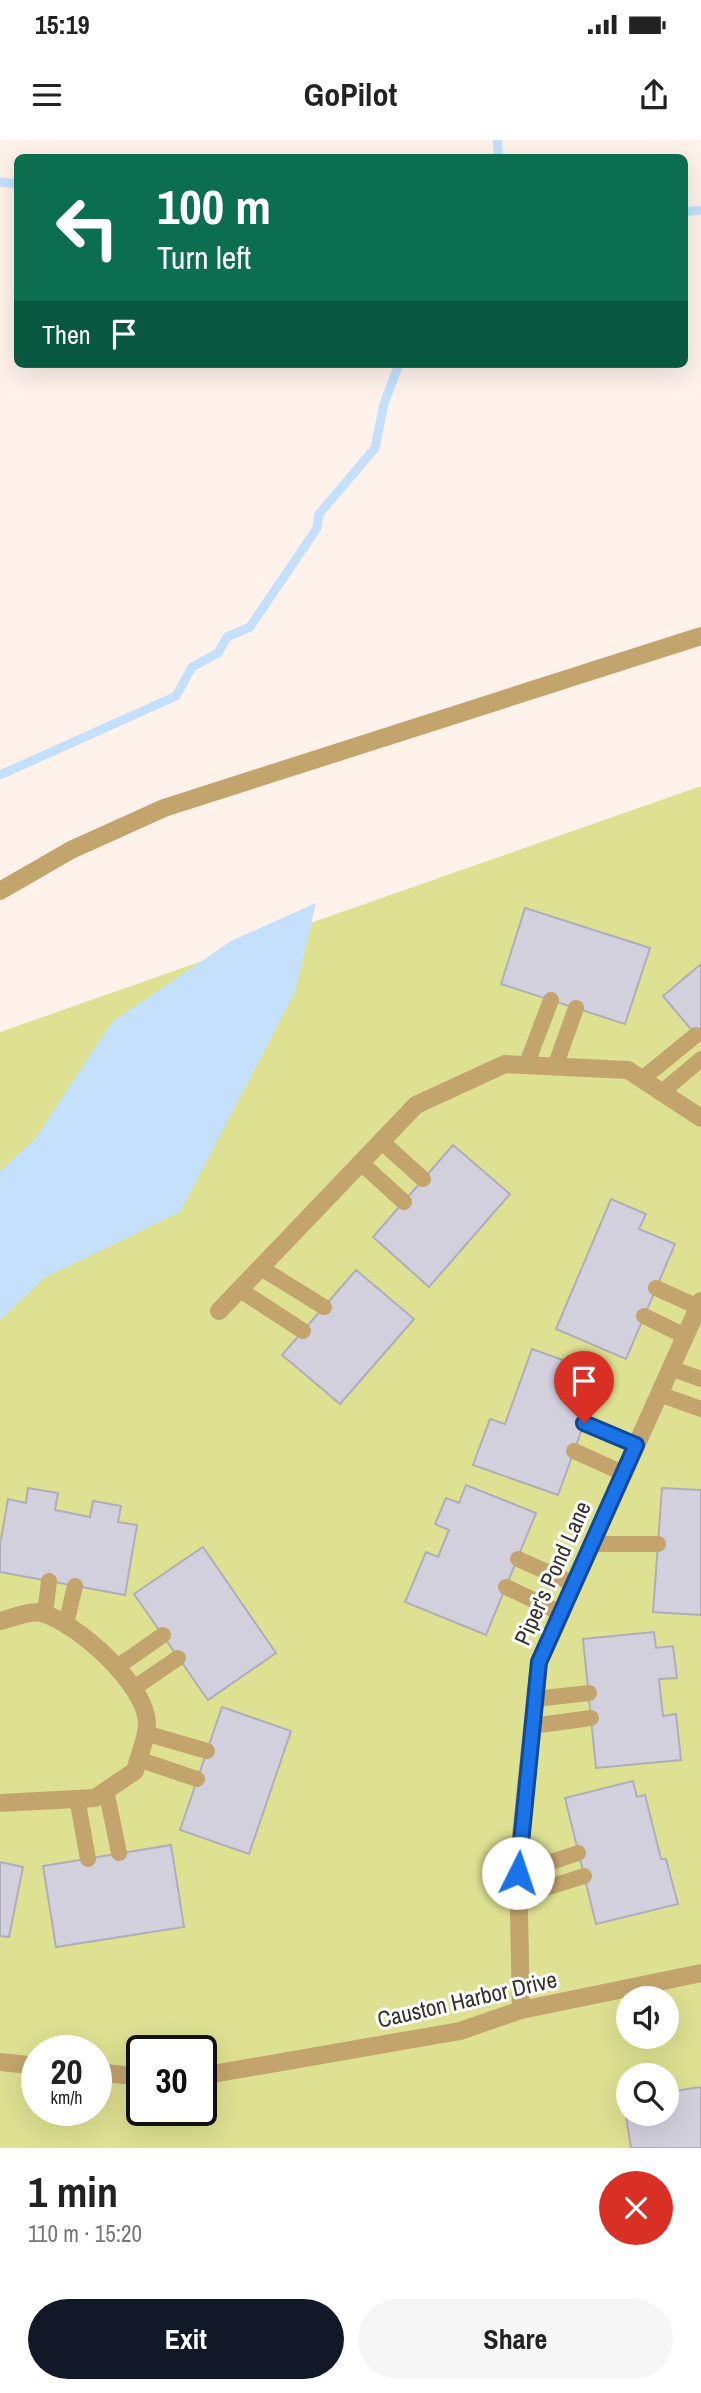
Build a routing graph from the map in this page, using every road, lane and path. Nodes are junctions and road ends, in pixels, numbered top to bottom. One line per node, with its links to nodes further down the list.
1 (701, 636): 2 (street)
2 (0, 891)
3 (551, 1000): 7 (lane)
4 (576, 1008): 8 (lane)
5 (696, 1035): 9 (lane)
6 (701, 1059): 10 (lane)
7 (526, 1066): 8 (street); 12 (street)
8 (555, 1067): 9 (street)
9 (642, 1079): 10 (street)
10 (662, 1093): 11 (street)
11 (701, 1118)
12 (381, 1141): 13 (street); 14 (lane)
13 (360, 1162): 15 (lane); 16 (street)
14 (423, 1179)
15 (404, 1202)
16 (261, 1268): 18 (street); 20 (lane)
17 (656, 1288): 19 (lane)
18 (240, 1290): 21 (street); 23 (lane)
19 (700, 1304): 24 (street, Piper's Pond Lane)
20 (324, 1307)
21 (219, 1311)
22 (644, 1316): 24 (lane)
23 (303, 1331)
24 (685, 1336): 25 (street, Piper's Pond Lane)
25 (670, 1368): 26 (lane); 27 (street, Piper's Pond Lane)
26 (701, 1379)
27 (659, 1394): 28 (lane); 30 (street, Piper's Pond Lane)
28 (701, 1409)
29 (584, 1423): 30 (lane)
30 (636, 1445): 32 (street, Piper's Pond Lane)
31 (574, 1451): 32 (lane)
32 (623, 1473): 33 (street, Piper's Pond Lane)
33 (592, 1544): 34 (lane); 37 (street, Piper's Pond Lane)
34 (658, 1544)
35 (517, 1559): 37 (lane)
36 (49, 1581): 41 (lane)
37 (574, 1584): 40 (street, Piper's Pond Lane)
38 (75, 1586): 43 (lane)
39 (506, 1587): 40 (lane)
40 (561, 1613): 49 (street, Piper's Pond Lane)
41 (45, 1614): 42 (street); 43 (street)
42 (0, 1620)
43 (66, 1624): 46 (street)
44 (163, 1635): 46 (lane)
45 (178, 1658): 47 (lane)
46 (117, 1667): 47 (street)
47 (134, 1688): 52 (street)
48 (589, 1693): 49 (lane)
49 (535, 1699): 51 (street, Piper's Pond Lane)
50 (591, 1718): 51 (lane)
51 (532, 1726): 62 (street, Piper's Pond Lane)
52 (145, 1733): 53 (lane); 54 (street)
53 (207, 1751)
54 (138, 1759): 55 (lane); 56 (street)
55 (197, 1779)
56 (106, 1790): 57 (street); 59 (lane)
57 (76, 1798): 58 (street); 61 (lane)
58 (0, 1803)
59 (119, 1853)
60 (578, 1853): 62 (lane)
61 (88, 1858)
62 (518, 1873): 64 (street, Piper's Pond Lane)
63 (584, 1876): 64 (lane)
64 (518, 1897): 66 (street, Piper's Pond Lane)
65 (701, 1973): 66 (street, Causton Harbor Drive)
66 (521, 2010): 69 (street, Causton Harbor Drive)
67 (0, 2062): 68 (street)
68 (21, 2064)
69 (217, 2073)

